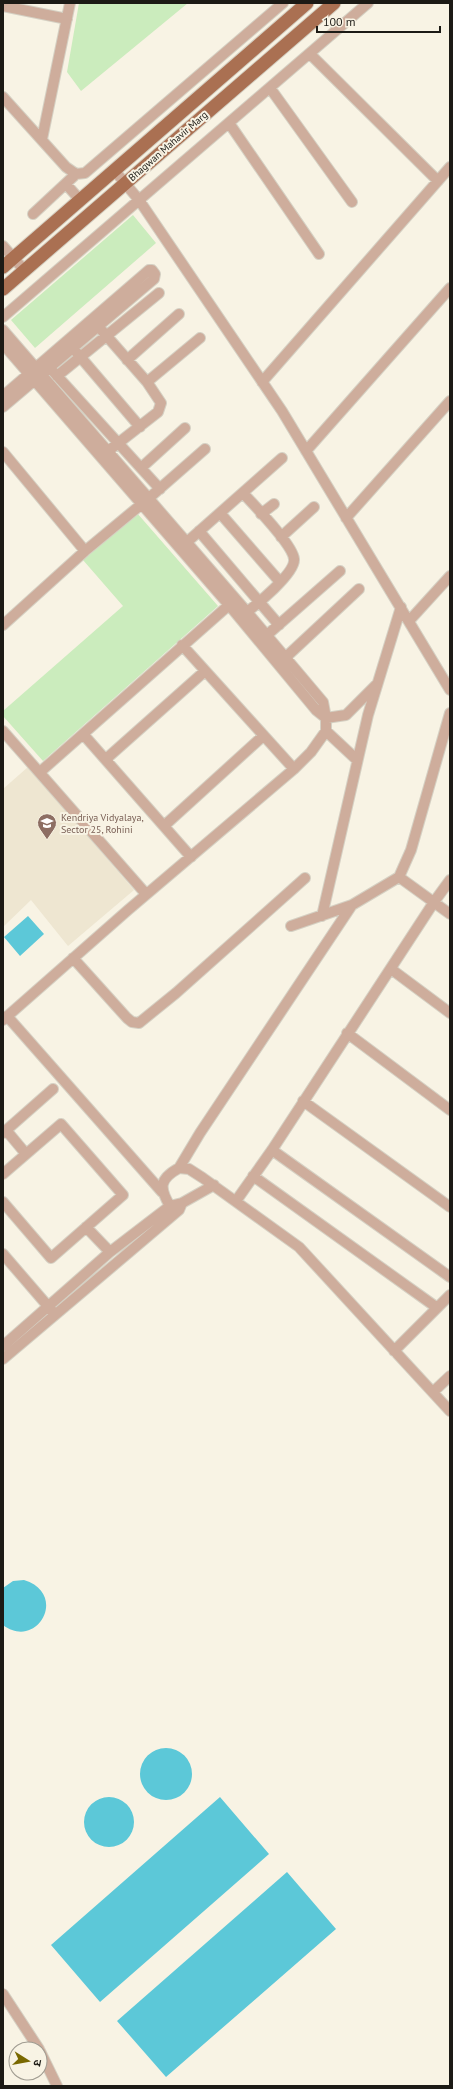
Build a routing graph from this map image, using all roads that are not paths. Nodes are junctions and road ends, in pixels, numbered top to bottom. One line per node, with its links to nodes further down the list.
1 (70, 3): 7 (street)
2 (283, 3): 15 (street)
3 (307, 3): 14 (main road, Bhagwan Mahavir Marg)
4 (334, 3): 18 (main road, Bhagwan Mahavir Marg)
5 (368, 3): 8 (street)
6 (3, 6): 7 (street)
7 (67, 19): 12 (street)
8 (310, 54): 9 (street); 16 (street)
9 (270, 88): 11 (street); 21 (street)
10 (3, 97): 12 (street)
11 (229, 123): 20 (street); 24 (street)
12 (42, 139): 15 (street)
13 (450, 167): 16 (street)
14 (114, 170): 18 (street); 19 (main road, Bhagwan Mahavir Marg)
15 (76, 174): 17 (street)
16 (438, 181): 46 (street)
17 (66, 184): 19 (street); 22 (street)
18 (125, 184): 20 (street); 27 (main road, Bhagwan Mahavir Marg)
19 (80, 200): 25 (main road, Bhagwan Mahavir Marg)
20 (139, 200): 33 (street); 46 (street)
21 (352, 202)
22 (33, 214)
23 (3, 246): 25 (street)
24 (319, 254)
25 (14, 258): 26 (main road); 27 (street)
26 (3, 267): 28 (street)
27 (25, 271): 28 (main road, Bhagwan Mahavir Marg)
28 (14, 280): 30 (main road, Bhagwan Mahavir Marg)
29 (450, 288): 54 (street)
30 (3, 289)
31 (159, 293): 36 (street)
32 (179, 314): 41 (street)
33 (3, 317)
34 (97, 325): 36 (street); 39 (street); 43 (street)
35 (3, 330): 43 (street)
36 (106, 336): 40 (street); 41 (street)
37 (200, 338): 45 (street)
38 (3, 344): 43 (street)
39 (72, 347): 40 (street); 42 (street)
40 (81, 357): 44 (street); 50 (street)
41 (127, 360): 45 (street)
42 (49, 367): 43 (street); 44 (street)
43 (35, 374): 47 (street); 49 (street); 56 (street)
44 (58, 376): 52 (street)
45 (146, 382): 50 (street)
46 (262, 382): 54 (street)
47 (3, 396)
48 (450, 402): 66 (street)
49 (3, 407)
50 (140, 427): 52 (street)
51 (185, 428): 58 (street)
52 (120, 443): 56 (street); 58 (street)
53 (205, 449): 59 (street)
54 (306, 451): 66 (street)
55 (3, 452): 70 (street)
56 (105, 454): 61 (street)
57 (282, 458): 60 (street)
58 (141, 468): 59 (street)
59 (160, 489): 61 (street)
60 (243, 493): 64 (street); 65 (street)
61 (146, 500): 69 (street); 70 (street); 76 (street)
62 (274, 504): 65 (street)
63 (314, 507): 68 (street)
64 (220, 513): 67 (street); 73 (street)
65 (261, 514): 68 (street)
66 (346, 518): 77 (street)
67 (199, 531): 69 (street); 75 (street)
68 (281, 537): 73 (street)
69 (187, 542): 78 (street)
70 (85, 551): 80 (street)
71 (340, 571): 81 (street)
72 (450, 576): 79 (street)
73 (280, 582): 75 (street)
74 (359, 589): 84 (street)
75 (259, 601): 78 (street); 81 (street)
76 (229, 605): 78 (street); 83 (street)
77 (401, 607): 79 (street); 86 (street)
78 (244, 615): 82 (street); 89 (street)
79 (409, 621): 87 (street)
80 (3, 625)
81 (279, 625): 82 (street)
82 (267, 635): 84 (street)
83 (182, 645): 85 (street); 92 (street)
84 (286, 657): 89 (street)
85 (205, 671): 93 (street); 94 (street)
86 (377, 684): 89 (street); 95 (street)
87 (450, 690)
88 (450, 712): 100 (street)
89 (326, 718): 90 (street)
90 (326, 731): 95 (street); 96 (street)
91 (3, 732): 97 (street)
92 (83, 734): 94 (street); 97 (street)
93 (263, 736): 96 (street); 98 (street)
94 (106, 759): 98 (street)
95 (357, 760): 107 (street)
96 (294, 769): 99 (street)
97 (40, 772): 103 (street)
98 (165, 825): 99 (street)
99 (191, 857): 103 (street)
100 (399, 877): 104 (street); 105 (street)
101 (304, 878): 109 (street)
102 (450, 880): 104 (street)
103 (146, 894): 109 (street)
104 (434, 902): 106 (street); 110 (street)
105 (352, 905): 107 (street); 120 (street)
106 (450, 914)
107 (322, 916): 108 (street)
108 (291, 926)
109 (73, 958): 112 (street)
110 (390, 969): 111 (street); 113 (street)
111 (450, 1013)
112 (5, 1018): 124 (street)
113 (347, 1033): 115 (street); 116 (street)
114 (53, 1089): 117 (street)
115 (303, 1101): 118 (street); 129 (street)
116 (450, 1110)
117 (5, 1132): 119 (street)
118 (272, 1150): 122 (street); 134 (street)
119 (26, 1154): 121 (street); 130 (street)
120 (179, 1168): 123 (street); 124 (street)
121 (3, 1174)
122 (253, 1176): 125 (street); 137 (street)
123 (214, 1185): 125 (street); 127 (street)
124 (162, 1192): 128 (street)
125 (236, 1200): 140 (street)
126 (3, 1202): 130 (street)
127 (182, 1203): 128 (street); 138 (street)
128 (170, 1206): 131 (street)
129 (450, 1207)
130 (86, 1227): 131 (street)
131 (110, 1252): 136 (street)
132 (3, 1254): 133 (street)
133 (7, 1266): 136 (street)
134 (450, 1277)
135 (450, 1295): 137 (street)
136 (48, 1306): 138 (street); 139 (street)
137 (436, 1307): 140 (street)
138 (55, 1315): 141 (street)
139 (3, 1346)
140 (394, 1351): 143 (street)
141 (3, 1359)
142 (450, 1376): 143 (street)
143 (433, 1392): 144 (street)
144 (450, 1411)
145 (3, 1994): 146 (street)
146 (33, 2041)
147 (48, 2068): 148 (street)
148 (57, 2086)

